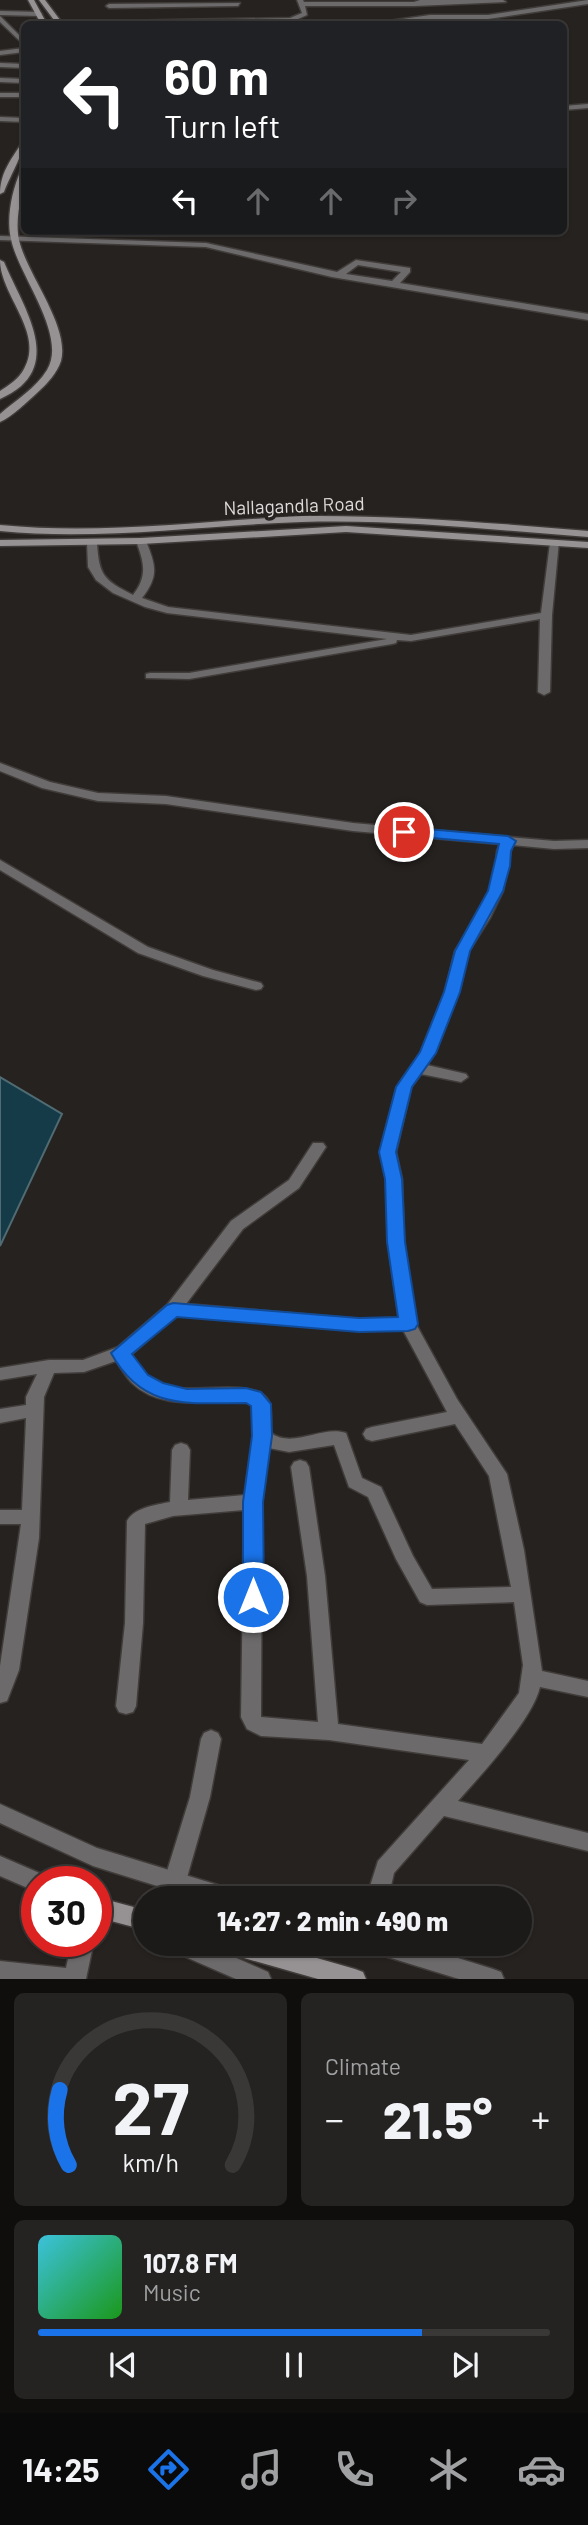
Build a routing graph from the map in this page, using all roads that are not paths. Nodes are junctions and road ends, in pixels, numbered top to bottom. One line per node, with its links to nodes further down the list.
1 (31, 0): 9 (main road)
2 (42, 0): 12 (main road)
3 (424, 1): 5 (street); 6 (street)
4 (238, 2): 8 (street); 14 (street)
5 (300, 2): 15 (street)
6 (503, 2)
7 (588, 2): 16 (street)
8 (109, 3): 13 (street)
9 (38, 12): 10 (street); 11 (main road)
10 (0, 13): 17 (street)
11 (42, 21)
12 (58, 21)
13 (109, 21)
14 (242, 21)
15 (261, 21)
16 (400, 21)
17 (21, 39)
18 (21, 50): 19 (street)
19 (0, 53)
20 (0, 59): 21 (street)
21 (21, 60)
22 (0, 65): 23 (street)
23 (21, 66)
24 (0, 80): 25 (street)
25 (21, 81)
26 (0, 94): 27 (street)
27 (21, 95)
28 (588, 106): 29 (street)
29 (567, 108)
30 (0, 118): 31 (street)
31 (21, 120)
32 (21, 149): 33 (main road)
33 (4, 168): 35 (main road)
34 (21, 186): 37 (main road)
35 (0, 192)
36 (0, 238): 37 (street)
37 (15, 238): 39 (street); 43 (main road)
38 (0, 262): 42 (main road)
39 (342, 273): 40 (street); 40 (street)
40 (396, 282): 41 (street)
41 (588, 317)
42 (0, 396)
43 (0, 419)
44 (294, 525): 45 (main road, Nallagandla Road); 46 (main road, Nallagandla Road); 47 (main road, Nallagandla Road); 50 (main road, Nallagandla Road)
45 (0, 528)
46 (588, 534)
47 (141, 541): 48 (main road, Nallagandla Road); 52 (street)
48 (92, 542): 49 (main road, Nallagandla Road); 52 (street)
49 (0, 543)
50 (555, 543): 51 (main road, Nallagandla Road); 53 (street)
51 (588, 545)
52 (135, 600): 54 (street)
53 (546, 615): 54 (street); 56 (street)
54 (411, 638): 55 (street)
55 (150, 676)
56 (544, 692)
57 (0, 767): 58 (street)
58 (508, 841): 59 (street); 62 (street)
59 (588, 844)
60 (0, 864): 61 (street)
61 (256, 986)
62 (417, 1068): 63 (street); 66 (street)
63 (461, 1077)
64 (318, 1147): 65 (street)
65 (173, 1309): 66 (street); 67 (street)
66 (408, 1324): 72 (street)
67 (120, 1353): 68 (street); 74 (street)
68 (49, 1366): 69 (street); 70 (street)
69 (0, 1374)
70 (35, 1410): 71 (street); 80 (street)
71 (0, 1416)
72 (460, 1416): 73 (street); 81 (street)
73 (372, 1434)
74 (262, 1436): 77 (street); 81 (street)
75 (181, 1450): 78 (street)
76 (300, 1467): 86 (street)
77 (253, 1502): 78 (street); 86 (street)
78 (180, 1508): 85 (street)
79 (0, 1517): 80 (street)
80 (31, 1517): 84 (street)
81 (520, 1594): 82 (street)
82 (532, 1677): 83 (street); 88 (street)
83 (588, 1689)
84 (0, 1695)
85 (126, 1706)
86 (329, 1731): 88 (street)
87 (211, 1739): 94 (street)
88 (487, 1754): 89 (street)
89 (439, 1807): 91 (street); 96 (street)
90 (0, 1812): 94 (street)
91 (588, 1842)
92 (0, 1866): 93 (street)
93 (21, 1875)
94 (175, 1881): 95 (street)
95 (191, 1886)
96 (380, 1886)
97 (112, 1911): 99 (main road)
98 (112, 1914): 100 (street)
99 (133, 1917)
100 (133, 1924)
101 (207, 1956): 107 (street)
102 (273, 1956): 108 (main road)
103 (417, 1956): 109 (street)
104 (79, 1957): 106 (street)
105 (0, 1971): 106 (street)
106 (74, 1979)
107 (260, 1979)
108 (355, 1979)
109 (493, 1979)

